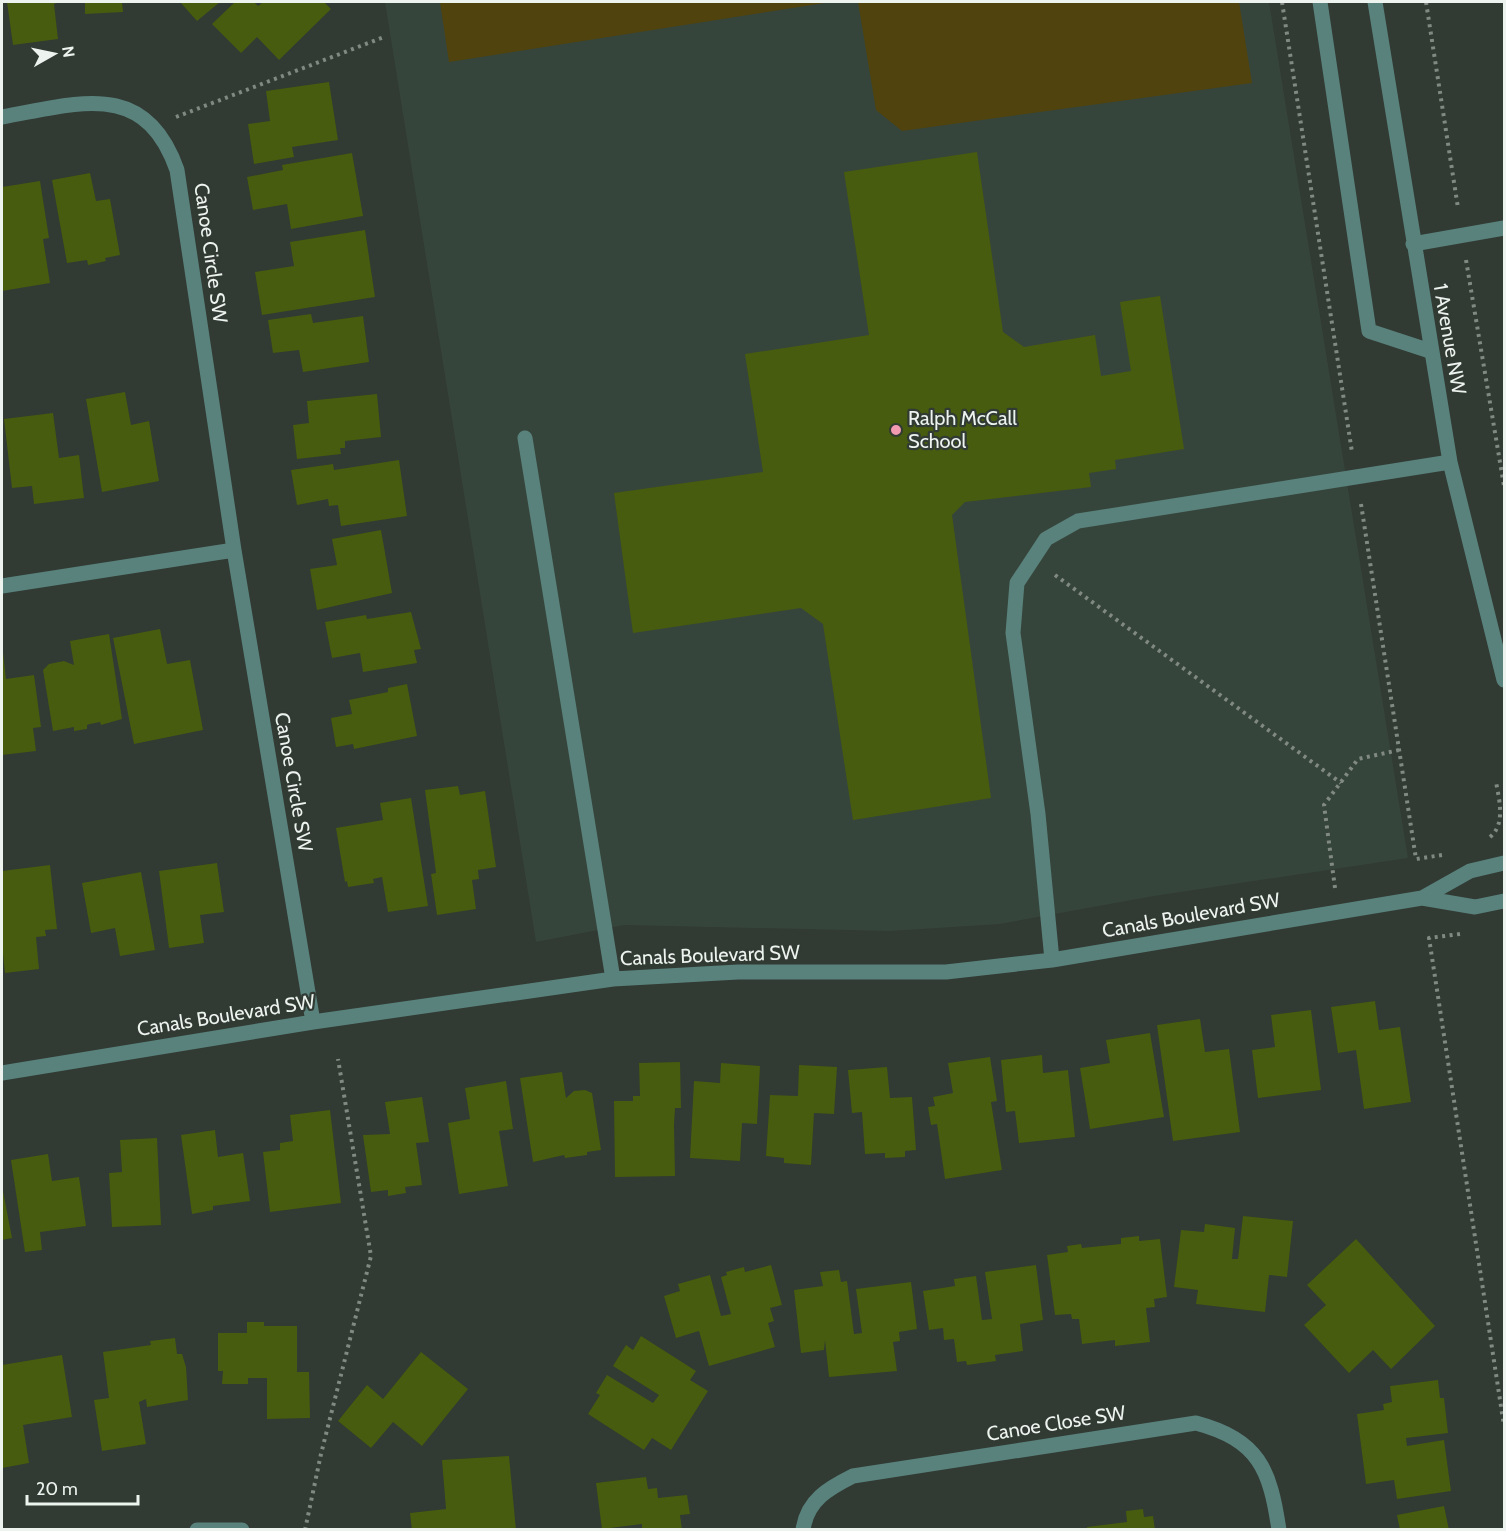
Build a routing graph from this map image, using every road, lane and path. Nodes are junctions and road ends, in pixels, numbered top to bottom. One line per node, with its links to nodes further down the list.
1 (1320, 2): 8 (street)
2 (1375, 2): 7 (street, 1 Avenue NW)
3 (384, 37): 5 (path)
4 (2, 117): 5 (street, Canoe Circle SW)
5 (153, 126): 11 (street, Canoe Circle SW)
6 (1504, 228): 7 (street)
7 (1413, 244): 8 (street, 1 Avenue NW)
8 (1430, 351): 10 (street, 1 Avenue NW)
9 (525, 438): 23 (street)
10 (1450, 462): 12 (street); 14 (street, 1 Avenue NW)
11 (234, 550): 13 (street); 24 (street, Canoe Circle SW)
12 (1032, 558): 16 (path); 22 (street)
13 (2, 586)
14 (1504, 680)
15 (1399, 750): 16 (path)
16 (1341, 783): 20 (path)
17 (1504, 863): 18 (street, Canals Boulevard SW)
18 (1422, 898): 19 (street, Canals Boulevard SW); 20 (street, Canals Boulevard SW)
19 (1504, 901)
20 (1338, 911): 22 (street, Canals Boulevard SW)
21 (1470, 932): 27 (path)
22 (1052, 960): 23 (street, Canals Boulevard SW)
23 (614, 979): 24 (street, Canals Boulevard SW)
24 (313, 1022): 26 (street, Canals Boulevard SW)
25 (338, 1059): 30 (path)
26 (2, 1073)
27 (1504, 1426)
28 (197, 1530): 29 (street)
29 (242, 1530)
30 (306, 1530)
31 (803, 1530): 32 (street, Canoe Close SW)
32 (1280, 1530)

